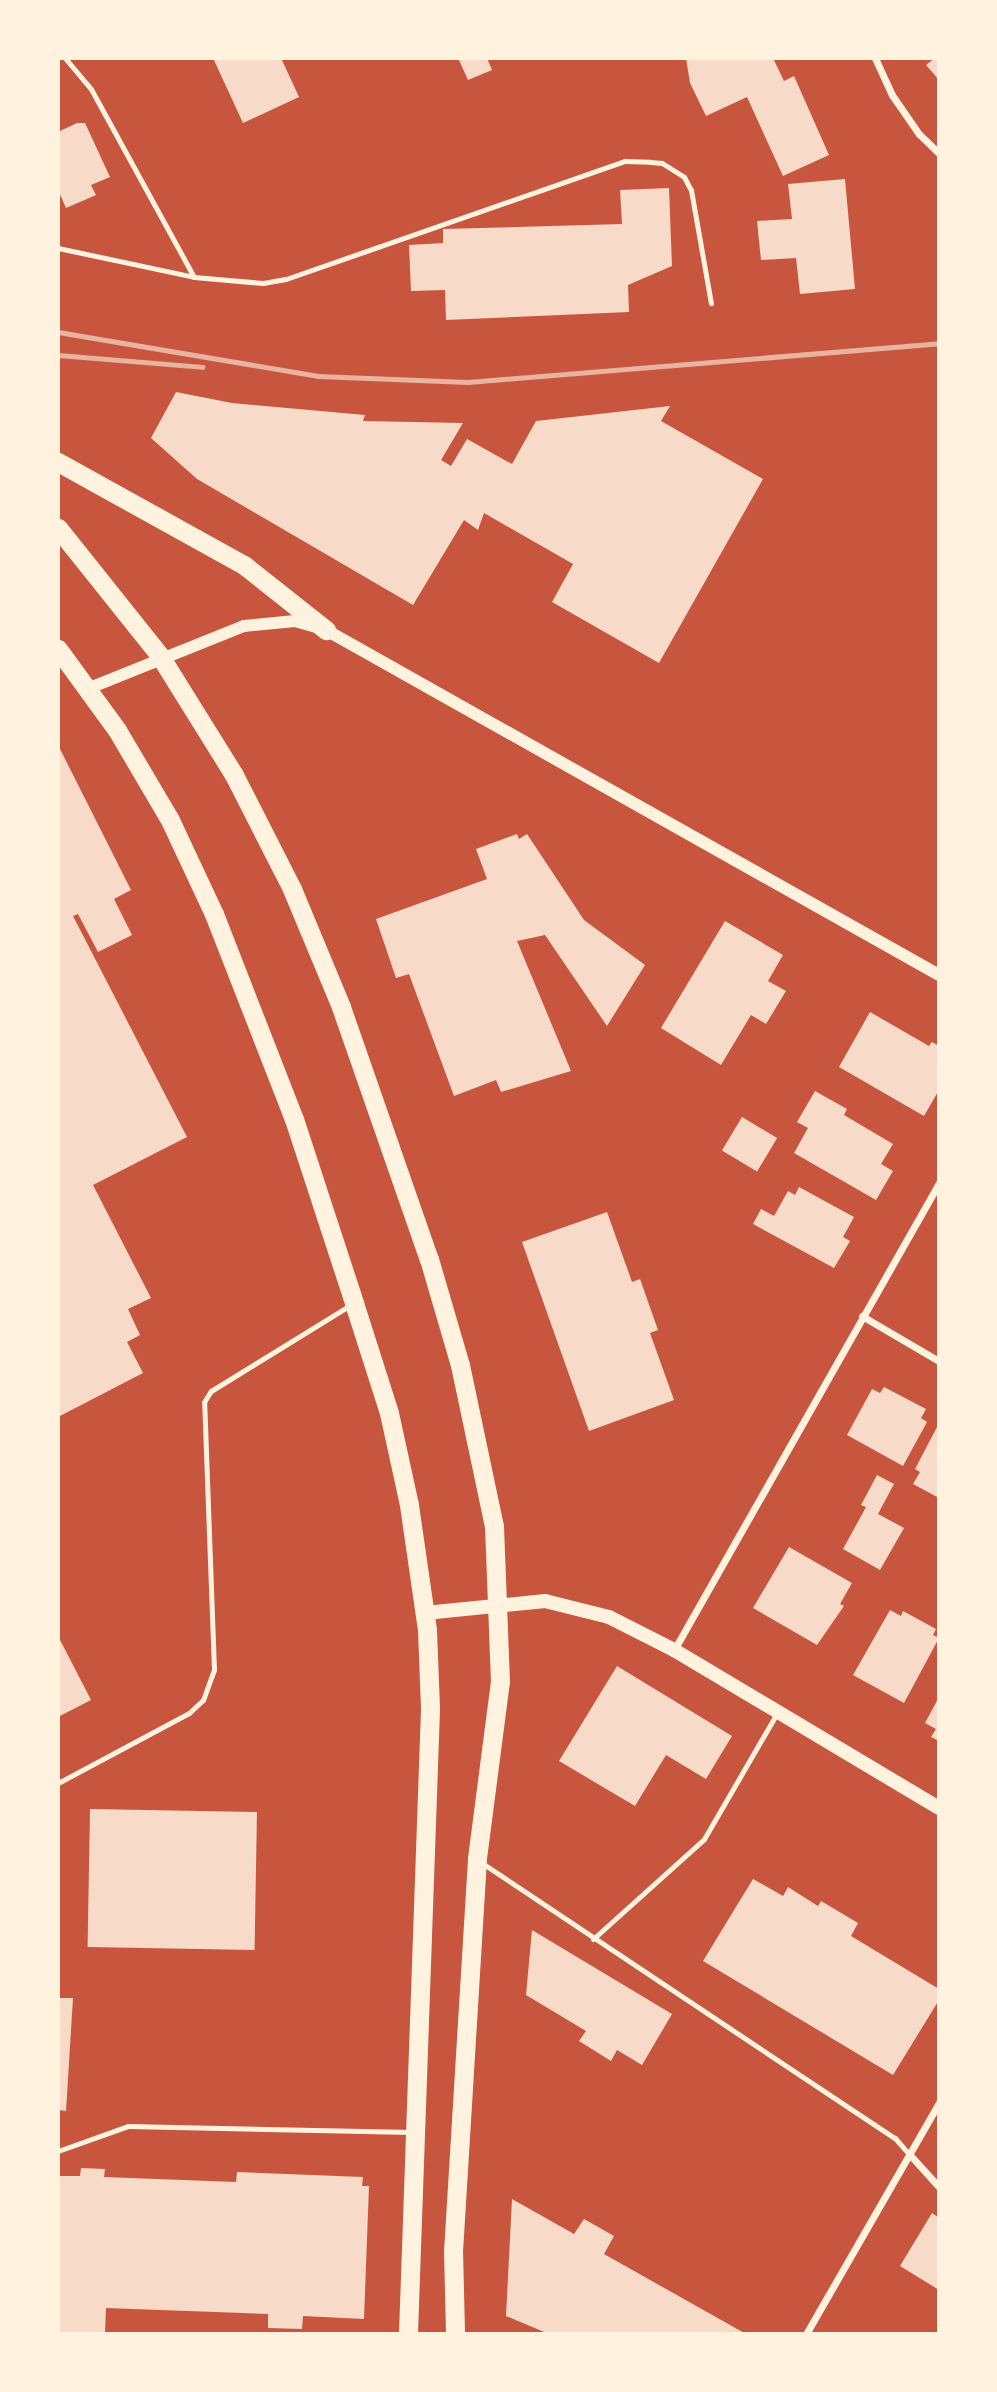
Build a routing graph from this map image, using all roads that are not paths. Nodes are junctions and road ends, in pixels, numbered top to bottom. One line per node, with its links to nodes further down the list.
1 (65, 58): 5 (lane)
2 (875, 58): 3 (street)
3 (939, 153)
4 (58, 248): 5 (lane)
5 (194, 278): 6 (lane)
6 (711, 303)
7 (58, 461): 9 (highway)
8 (58, 528): 11 (highway)
9 (326, 631): 11 (street); 13 (street)
10 (58, 649): 12 (highway)
11 (160, 656): 12 (street); 18 (highway)
12 (87, 688): 15 (highway)
13 (939, 975)
14 (939, 1183): 16 (street)
15 (354, 1303): 19 (highway); 22 (lane)
16 (862, 1316): 17 (street); 20 (street)
17 (939, 1361)
18 (498, 1604): 19 (main road); 20 (main road); 24 (highway)
19 (425, 1613): 27 (highway)
20 (674, 1650): 21 (main road)
21 (778, 1712): 23 (main road); 25 (lane)
22 (58, 1783)
23 (939, 1808)
24 (477, 1859): 25 (lane); 32 (highway)
25 (593, 1939): 29 (lane)
26 (939, 2103): 29 (street)
27 (415, 2132): 28 (lane); 31 (highway)
28 (58, 2151)
29 (911, 2156): 30 (street); 33 (street)
30 (939, 2187)
31 (408, 2334)
32 (455, 2334)
33 (806, 2334)

